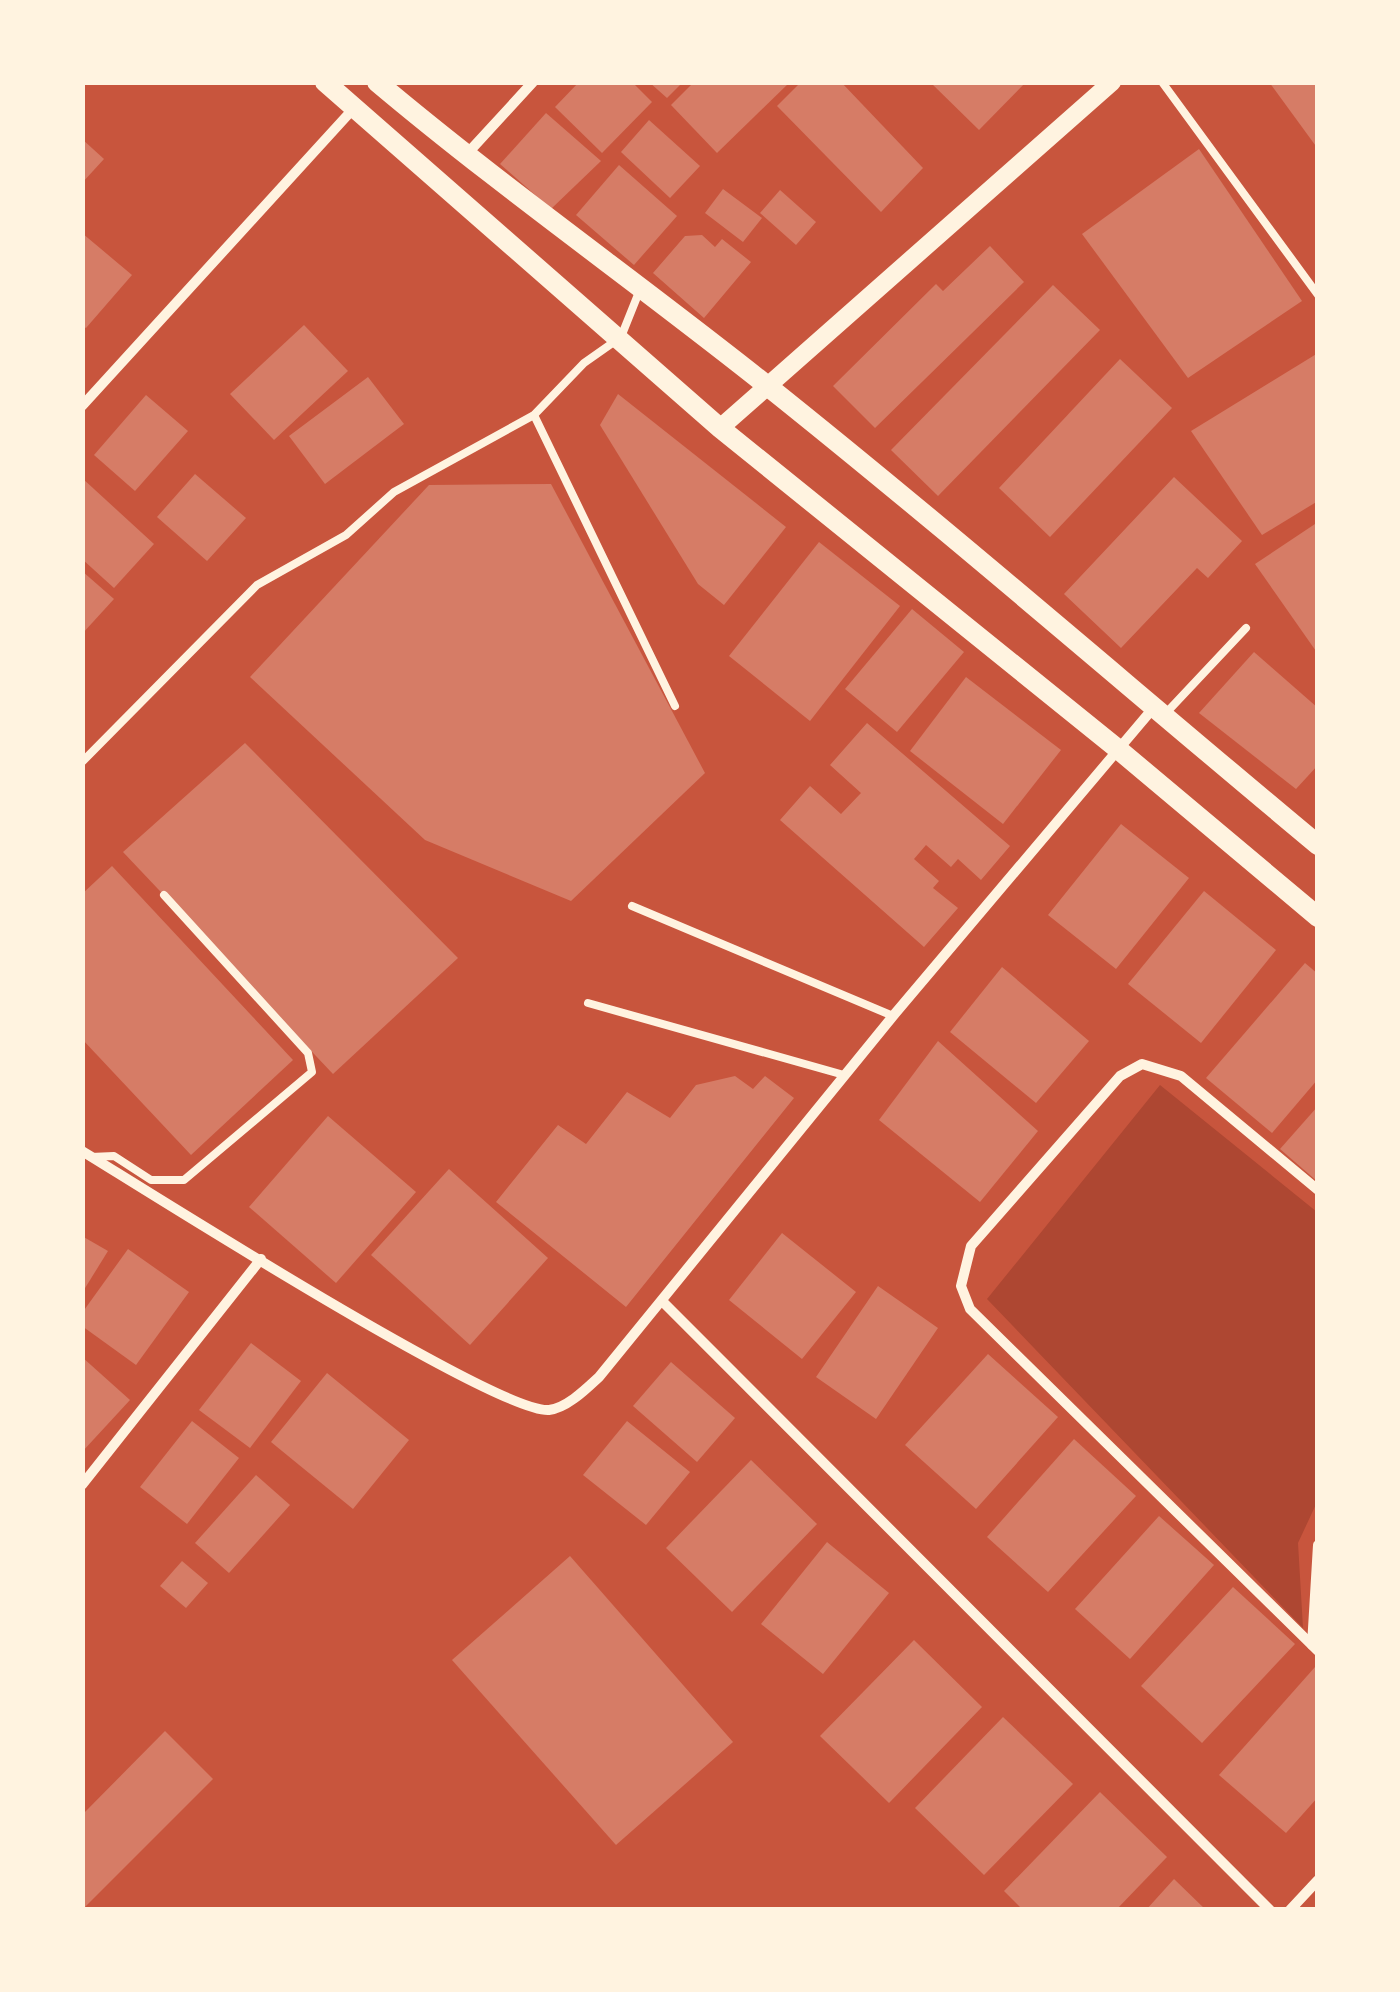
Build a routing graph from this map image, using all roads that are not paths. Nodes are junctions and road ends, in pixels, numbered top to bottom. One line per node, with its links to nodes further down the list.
1 (326, 82): 6 (main road)
2 (377, 82): 7 (main road)
3 (533, 82): 7 (street)
4 (1112, 82): 11 (street)
5 (1162, 82): 9 (lane)
6 (355, 107): 10 (main road); 12 (street)
7 (465, 156): 8 (main road)
8 (640, 288): 10 (lane); 11 (main road)
9 (1318, 295)
10 (621, 338): 13 (lane); 14 (main road)
11 (769, 387): 14 (street); 17 (main road)
12 (82, 406)
13 (534, 415): 16 (lane); 19 (lane)
14 (720, 428): 18 (main road)
15 (1246, 628): 17 (lane)
16 (675, 706)
17 (1160, 710): 18 (street); 20 (main road)
18 (1119, 750): 23 (main road); 25 (street)
19 (82, 762)
20 (1316, 841)
21 (164, 894): 27 (lane)
22 (632, 906): 25 (lane)
23 (1318, 917)
24 (588, 1003): 26 (lane)
25 (893, 1016): 26 (street)
26 (844, 1076): 30 (street)
27 (87, 1154): 29 (street)
28 (1318, 1190): 33 (street)
29 (261, 1260): 30 (street); 31 (street)
30 (662, 1301): 35 (street)
31 (82, 1484)
32 (1318, 1546): 33 (street)
33 (1315, 1648)
34 (1318, 1880): 36 (street)
35 (1270, 1910)
36 (1290, 1910)

